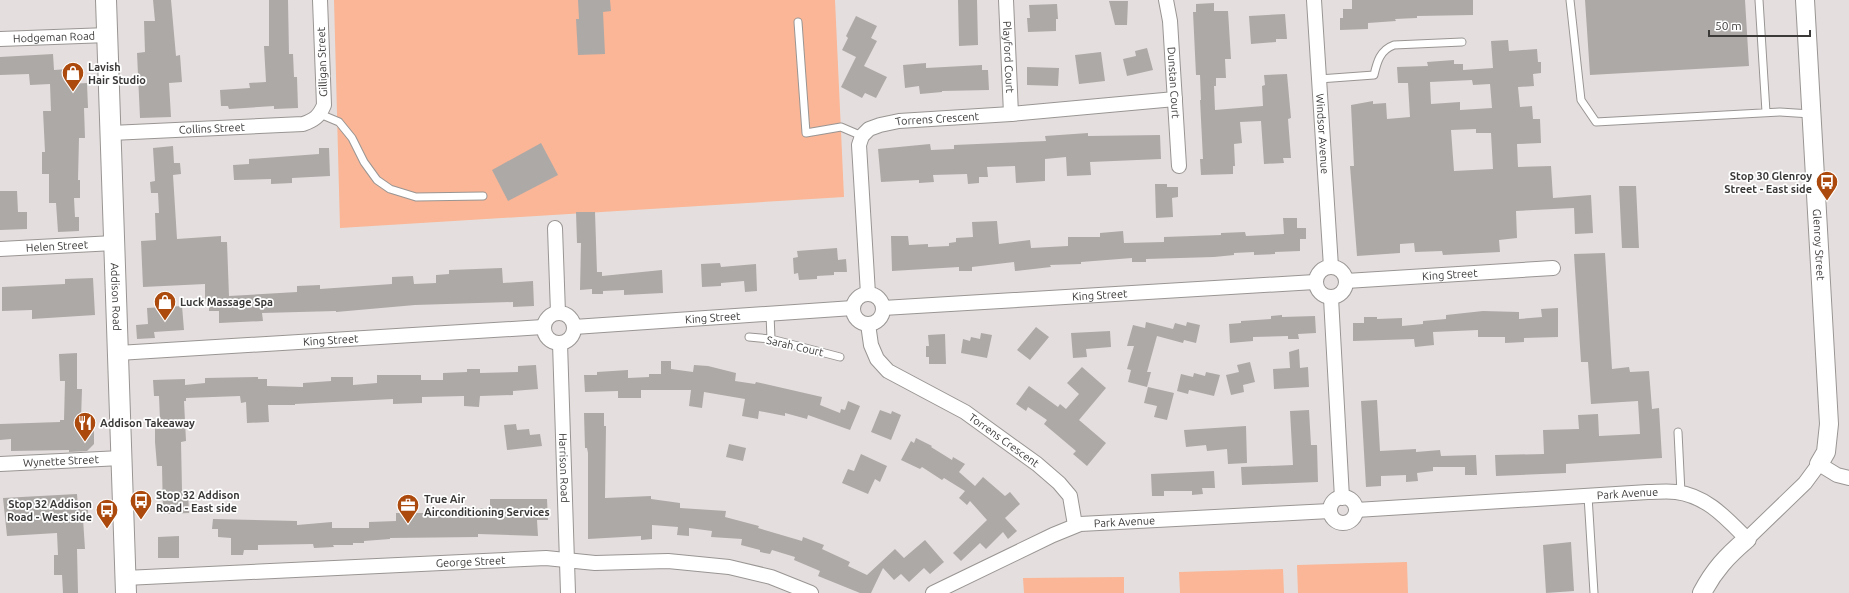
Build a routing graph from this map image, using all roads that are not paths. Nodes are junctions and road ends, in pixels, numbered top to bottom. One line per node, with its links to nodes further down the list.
1 (106, 0): 10 (main road, Addison Road)
2 (320, 0): 18 (street, Gilligan Street)
3 (1006, 0): 16 (street, Playford Court)
4 (1166, 0): 14 (street, Dunstan Court)
5 (1314, 0): 13 (street, Windsor Avenue)
6 (1570, 0): 15 (lane)
7 (1758, 0): 15 (lane)
8 (1805, 0): 17 (street, Glenroy Street)
9 (798, 22): 20 (lane)
10 (108, 35): 11 (street, Hodgeman Road); 19 (main road, Addison Road)
11 (0, 39)
12 (1462, 42): 13 (lane)
13 (1319, 79): 26 (street, Windsor Avenue)
14 (1174, 99): 16 (street, Torrens Crescent); 21 (street, Dunstan Court)
15 (1766, 112): 17 (lane)
16 (1011, 114): 20 (street, Torrens Crescent)
17 (1812, 114): 47 (street, Glenroy Street)
18 (317, 117): 19 (street, Collins Street); 22 (lane)
19 (111, 134): 24 (main road, Addison Road)
20 (862, 136): 30 (street)
21 (1179, 166)
22 (483, 196)
23 (555, 228): 34 (street)
24 (114, 243): 25 (street, Helen Street); 42 (main road, Addison Road)
25 (0, 249)
26 (1331, 267): 28 (street); 29 (street)
27 (1553, 268): 28 (street, King Street)
28 (1346, 281): 31 (street)
29 (1316, 282): 31 (street); 33 (street, King Street)
30 (868, 294): 32 (street); 33 (street)
31 (1331, 298): 51 (street)
32 (853, 308): 35 (street, King Street); 36 (street)
33 (883, 308): 36 (street)
34 (558, 313): 37 (street); 38 (street)
35 (770, 314): 37 (street, King Street); 40 (lane)
36 (868, 324): 54 (street, Torrens Crescent)
37 (574, 327): 41 (street)
38 (543, 328): 41 (street); 42 (street, King Street)
39 (749, 337): 40 (lane, Sarah Court)
40 (771, 339): 43 (lane, Sarah Court)
41 (560, 343): 56 (street, Harrison Road)
42 (118, 353): 45 (main road, Addison Road)
43 (840, 357)
44 (1678, 432): 49 (lane)
45 (121, 458): 46 (street, Wynette Street); 57 (main road, Addison Road)
46 (0, 464)
47 (1820, 464): 48 (street); 55 (street)
48 (1849, 478)
49 (1681, 493): 50 (street, Park Avenue); 55 (street, Park Avenue)
50 (1588, 496): 52 (street, Park Avenue); 61 (lane)
51 (1342, 498): 52 (street); 53 (street)
52 (1356, 510): 53 (street)
53 (1330, 511): 54 (street, Park Avenue)
54 (1076, 525): 60 (street, Park Avenue)
55 (1747, 539): 62 (street)
56 (567, 559): 57 (street, George Street); 58 (street, Harrison Road); 59 (street, George Street)
57 (125, 585)
58 (568, 593)
59 (811, 593)
60 (934, 593)
61 (1594, 593)
62 (1702, 593)

